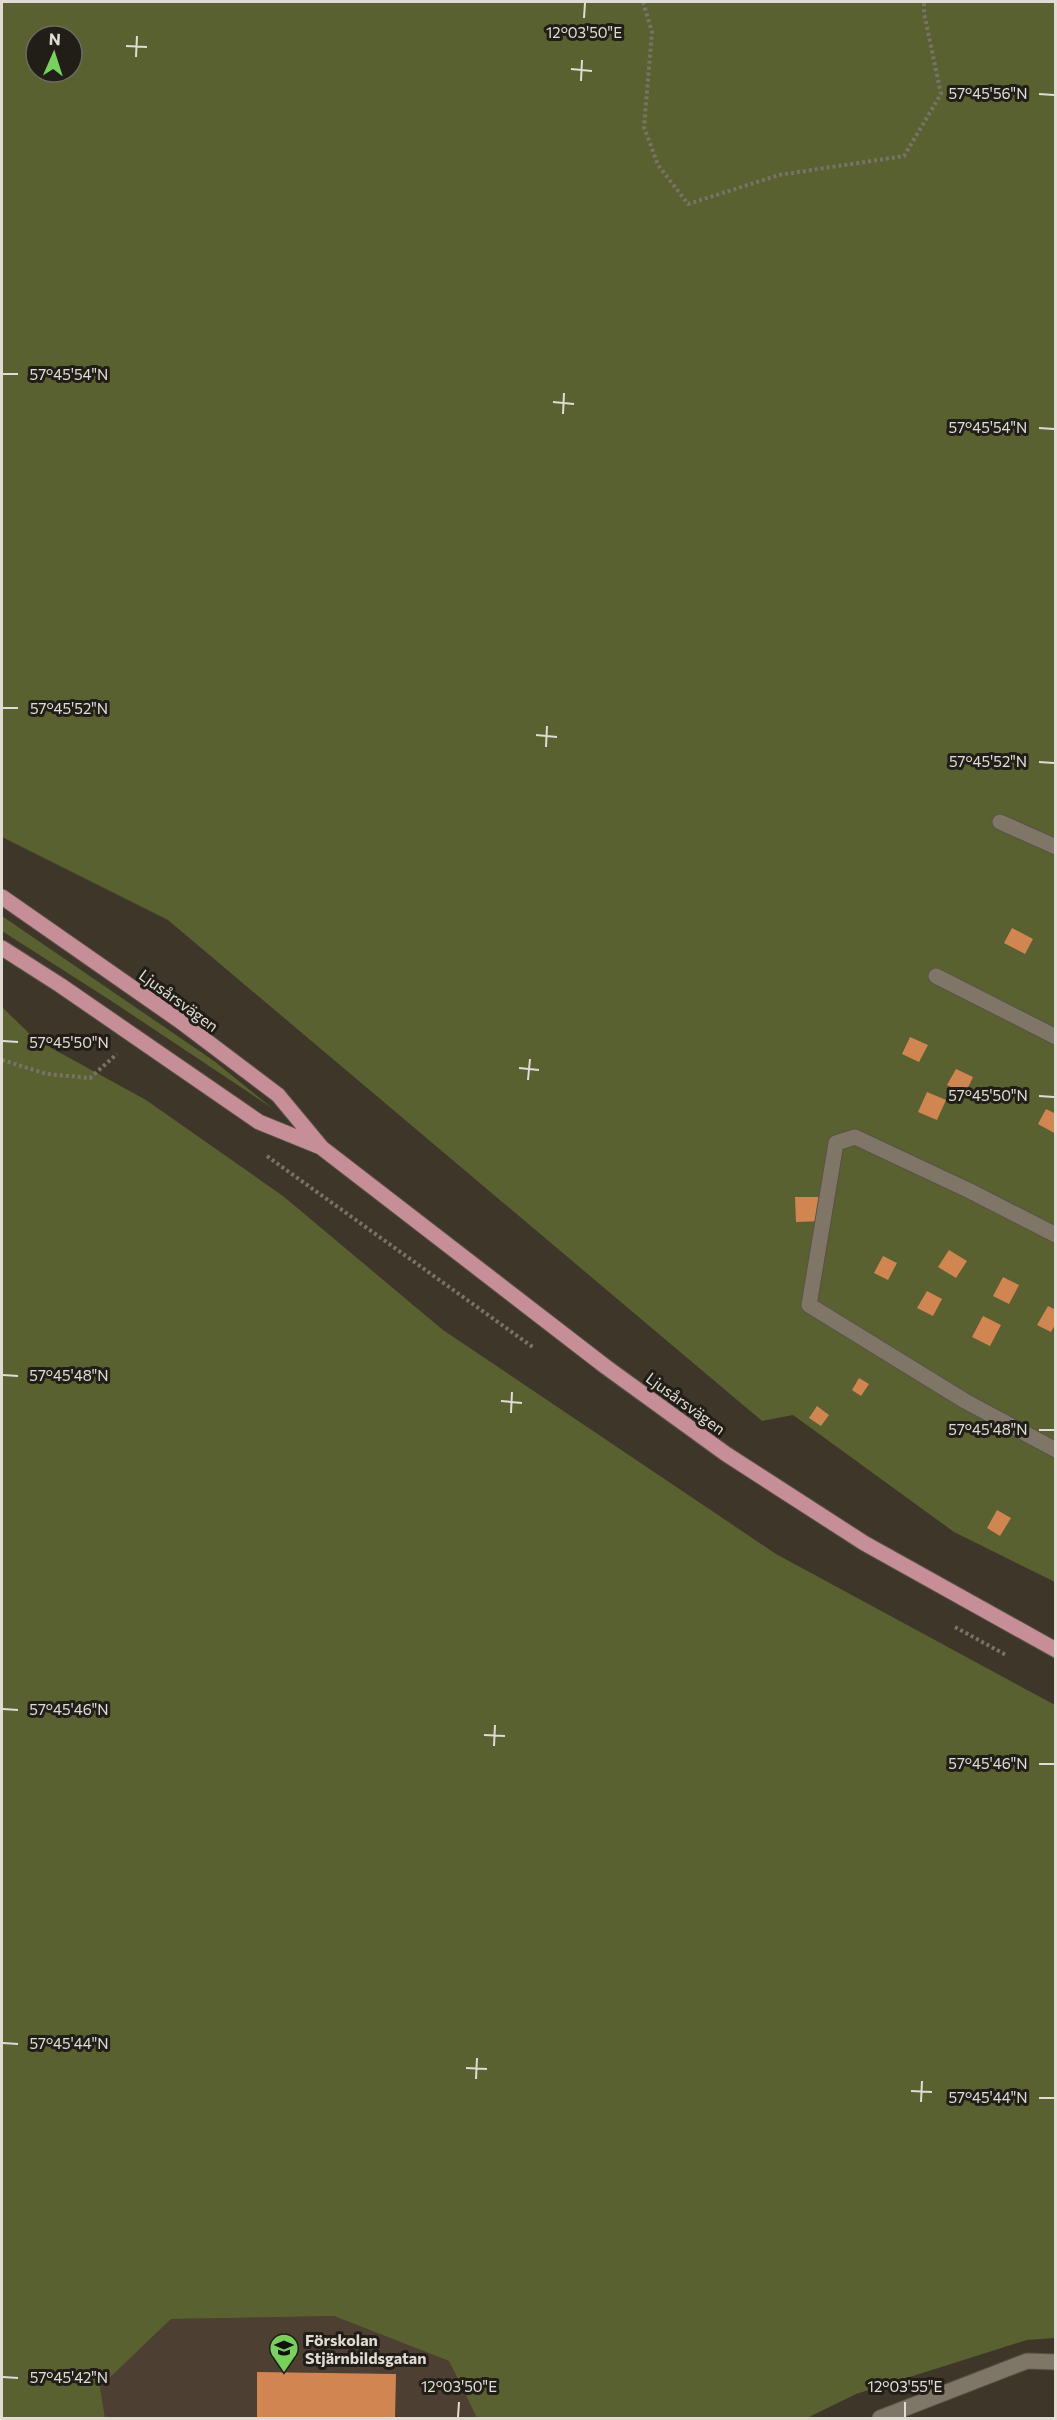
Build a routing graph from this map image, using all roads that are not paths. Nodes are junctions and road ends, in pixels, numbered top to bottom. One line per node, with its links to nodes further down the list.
1 (1000, 822): 2 (street)
2 (1056, 847)
3 (2, 897): 7 (main road, Ljusårsvägen)
4 (2, 948): 7 (main road, Ljusårsvägen)
5 (936, 976): 6 (street)
6 (1056, 1037)
7 (322, 1148): 10 (main road, Ljusårsvägen)
8 (1056, 1235): 9 (street)
9 (1056, 1450)
10 (1056, 1650)
11 (1056, 2362): 12 (street)
12 (880, 2418)

